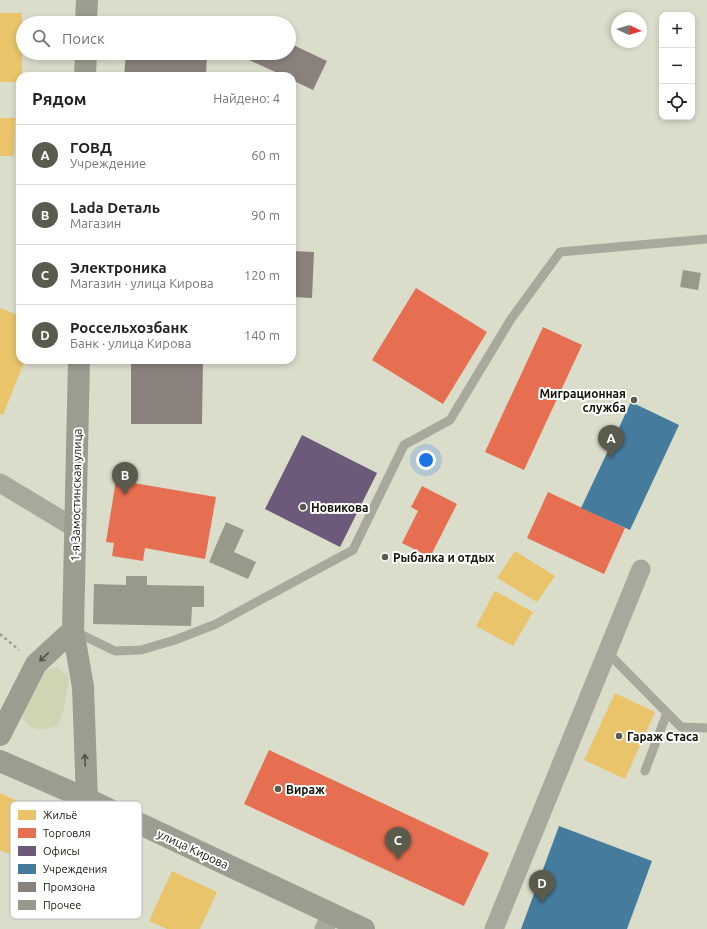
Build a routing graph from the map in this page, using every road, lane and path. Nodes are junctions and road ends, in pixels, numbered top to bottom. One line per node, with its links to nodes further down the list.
1 (87, 0): 2 (street)
2 (86, 16)
3 (86, 60): 4 (street)
4 (85, 72)
5 (707, 240): 10 (lane)
6 (79, 364): 8 (street, 1-я Замостинская улица)
7 (0, 483): 8 (street)
8 (75, 528): 10 (street, 1-я Замостинская улица)
9 (641, 569): 11 (street)
10 (73, 630): 14 (street, one-way to 14); 17 (street, 1-я Замостинская улица, one-way to 10)
11 (607, 652): 12 (lane); 22 (street)
12 (667, 713): 13 (lane); 16 (lane)
13 (707, 728)
14 (0, 736)
15 (0, 761): 17 (street, улица Кирова)
16 (645, 771)
17 (87, 799): 18 (street, улица Кирова)
18 (91, 801)
19 (142, 827): 20 (street, улица Кирова)
20 (328, 922): 21 (street, улица Кирова)
21 (364, 929)
22 (494, 929)

